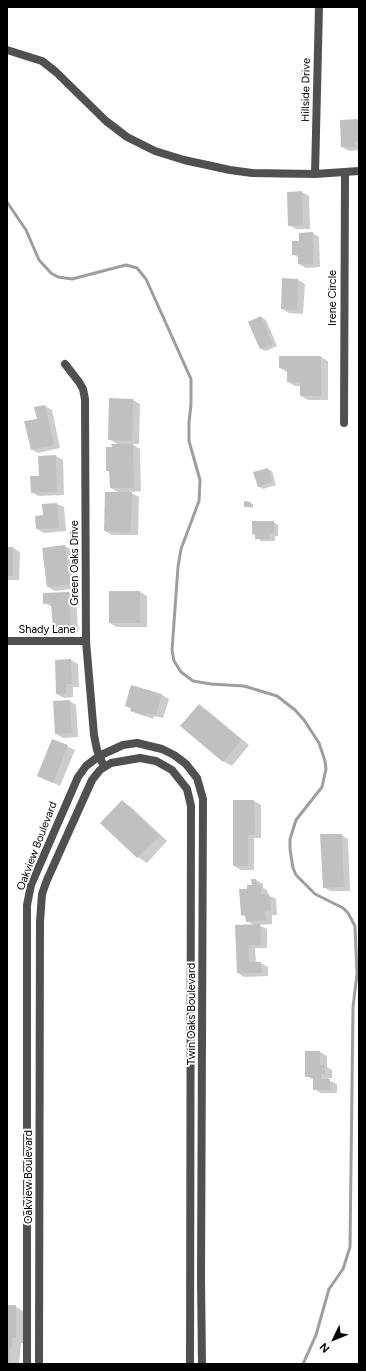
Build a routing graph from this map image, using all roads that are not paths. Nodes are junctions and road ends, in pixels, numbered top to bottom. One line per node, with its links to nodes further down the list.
1 (319, 7): 5 (street, Hillside Drive)
2 (7, 50): 5 (street)
3 (359, 171): 4 (street)
4 (344, 173): 5 (street); 7 (street, Irene Circle)
5 (315, 174)
6 (65, 364): 8 (street, Green Oaks Drive)
7 (344, 423)
8 (86, 641): 9 (street, Shady Lane); 10 (street, Green Oaks Drive)
9 (7, 642)
10 (100, 756): 11 (street, Green Oaks Drive); 12 (street, Oakview Boulevard); 15 (street, Twin Oaks Boulevard)
11 (104, 767): 13 (street, Oakview Boulevard); 14 (street, Twin Oaks Boulevard)
12 (27, 1364)
13 (39, 1364)
14 (190, 1364)
15 (202, 1364)

